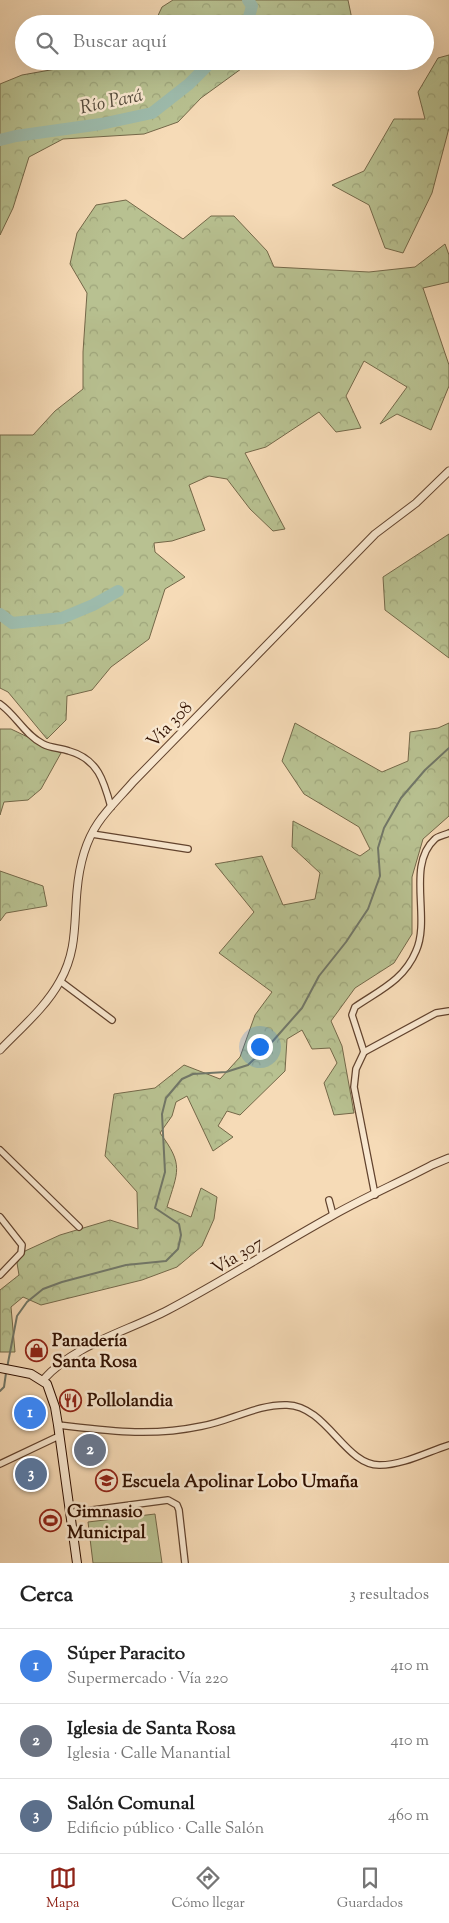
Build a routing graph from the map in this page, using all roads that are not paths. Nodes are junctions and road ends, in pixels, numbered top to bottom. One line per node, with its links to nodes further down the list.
1 (449, 471): 3 (street, Vía 308)
2 (0, 704): 3 (street)
3 (111, 807): 5 (street, Vía 308)
4 (449, 833): 11 (street)
5 (92, 834): 6 (street); 7 (street, Vía 308)
6 (188, 849)
7 (60, 981): 9 (street); 10 (street, Vía 308)
8 (449, 1011): 11 (street)
9 (112, 1020)
10 (0, 1050)
11 (364, 1052): 14 (street)
12 (0, 1150): 18 (street)
13 (449, 1158): 14 (street, Vía 307)
14 (375, 1195): 16 (street, Vía 307)
15 (329, 1200): 16 (street)
16 (333, 1215): 21 (street, Vía 307)
17 (0, 1217): 19 (street)
18 (79, 1228)
19 (0, 1275)
20 (0, 1368): 21 (main road)
21 (43, 1380): 22 (main road)
22 (58, 1425): 23 (main road); 24 (street)
23 (60, 1436): 25 (street); 26 (main road)
24 (449, 1445)
25 (0, 1464)
26 (70, 1513): 27 (main road); 28 (street)
27 (77, 1563)
28 (185, 1563)

